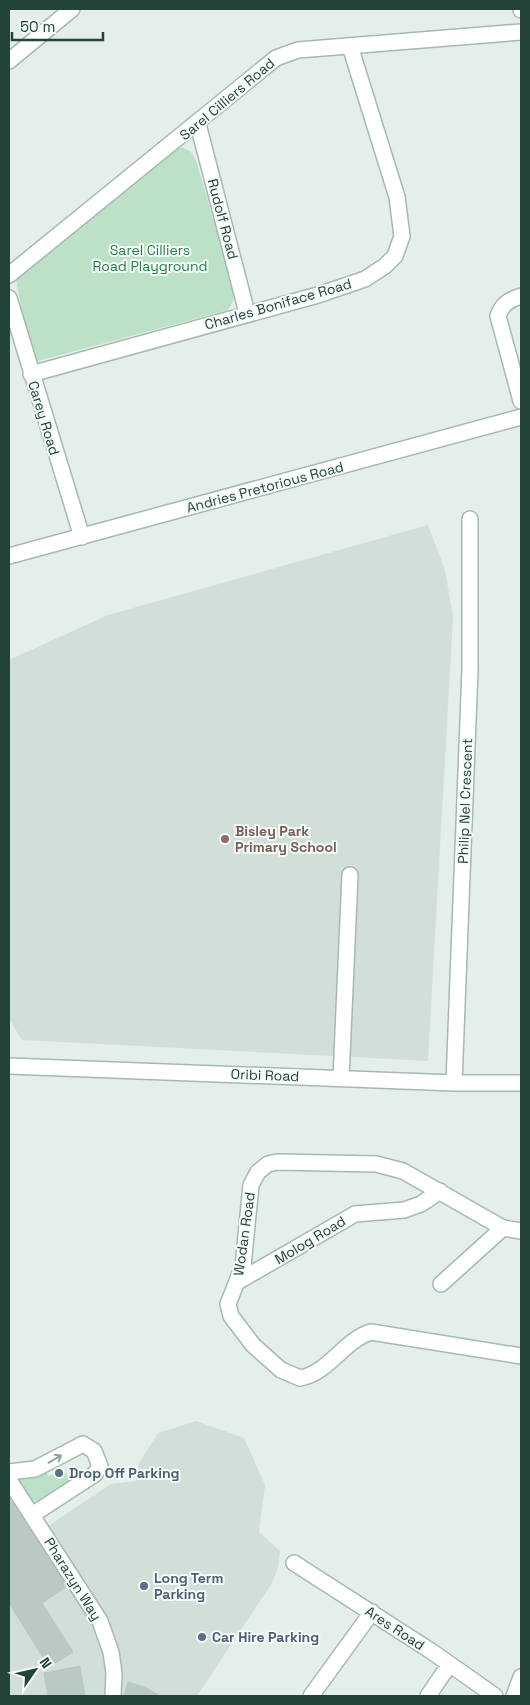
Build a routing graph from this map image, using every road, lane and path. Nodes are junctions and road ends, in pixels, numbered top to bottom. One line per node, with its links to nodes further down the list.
1 (72, 9): 4 (street)
2 (521, 32): 3 (street, Sarel Cilliers Road)
3 (350, 46): 5 (street, Sarel Cilliers Road); 9 (street, Charles Boniface Road)
4 (9, 60)
5 (198, 124): 6 (street, Sarel Cilliers Road); 9 (street, Rudolf Road)
6 (9, 276)
7 (521, 296): 11 (street)
8 (9, 298): 10 (street, Carey Road)
9 (248, 313): 10 (street, Charles Boniface Road)
10 (31, 374): 14 (street, Carey Road)
11 (521, 401)
12 (521, 417): 14 (street, Andries Pretorious Road)
13 (470, 519): 19 (street, Philip Nel Crescent)
14 (82, 537): 15 (street, Andries Pretorious Road)
15 (9, 556)
16 (350, 875): 18 (street)
17 (9, 1066): 18 (street, Oribi Road)
18 (341, 1078): 19 (street, Oribi Road)
19 (454, 1083): 20 (street, Oribi Road)
20 (521, 1083)
21 (440, 1191): 22 (street, Wodan Road); 24 (street, Molog Road); 24 (street, Wodan Road)
22 (503, 1228): 23 (street, Wodan Road); 25 (street)
23 (521, 1231)
24 (239, 1281): 26 (street, Wodan Road)
25 (441, 1284)
26 (521, 1356)
27 (9, 1472): 29 (street, one-way to 29)
28 (9, 1480): 29 (street, Pharazyn Way)
29 (32, 1515): 34 (street, Pharazyn Way)
30 (294, 1563): 31 (street, Ares Road)
31 (372, 1612): 32 (street, Ares Road); 35 (street)
32 (449, 1664): 36 (street); 37 (street, Ares Road)
33 (521, 1677): 38 (street)
34 (114, 1693)
35 (312, 1696)
36 (428, 1696)
37 (495, 1696)
38 (514, 1696)

